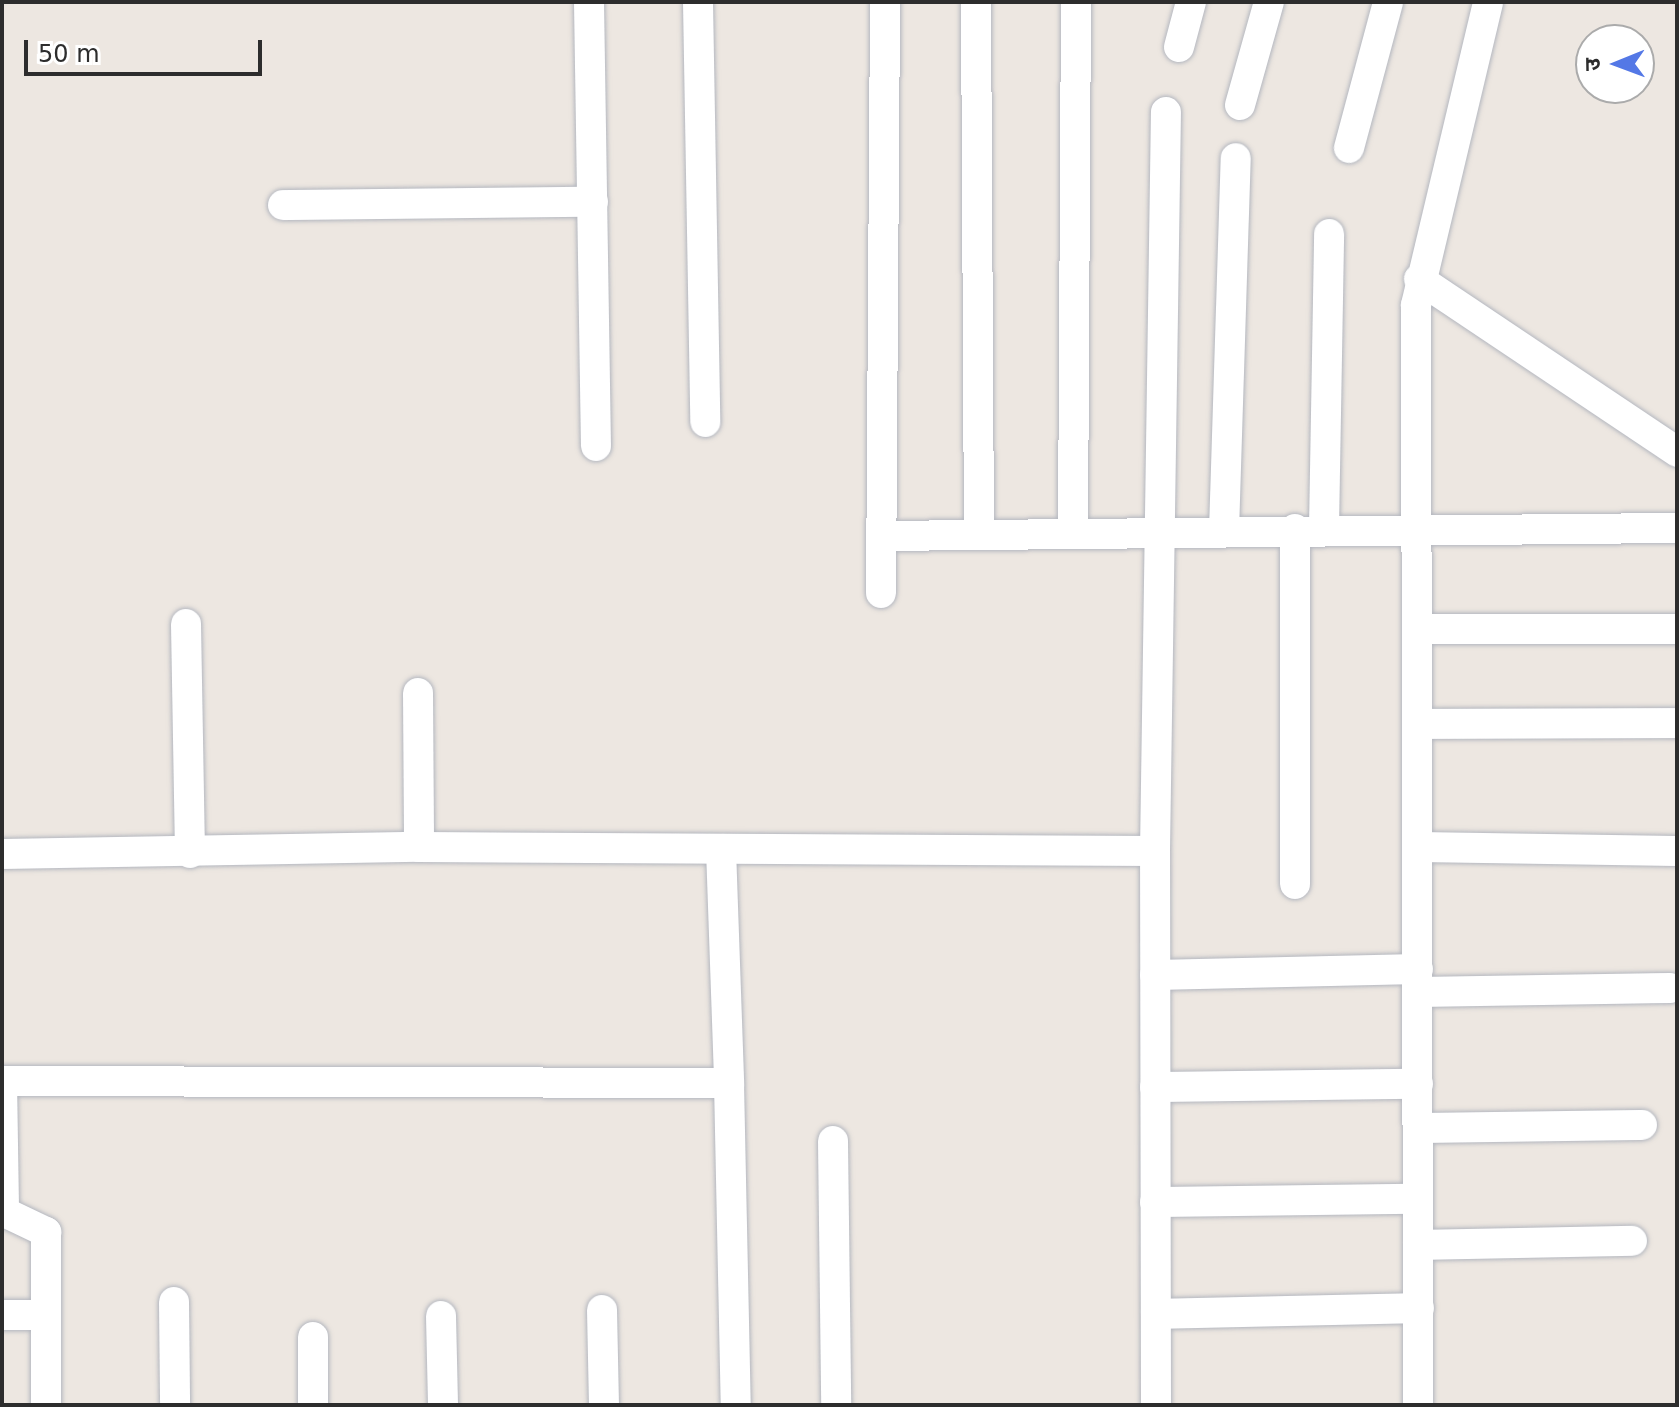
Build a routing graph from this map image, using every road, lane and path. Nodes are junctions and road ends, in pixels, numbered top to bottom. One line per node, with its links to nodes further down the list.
1 (589, 2): 15 (street)
2 (698, 2): 19 (street)
3 (885, 2): 29 (street)
4 (976, 2): 28 (street)
5 (1076, 2): 27 (street)
6 (1191, 2): 10 (street)
7 (1269, 2): 11 (street)
8 (1388, 2): 13 (street)
9 (1488, 2): 18 (street)
10 (1179, 47)
11 (1240, 105)
12 (1166, 112): 25 (street)
13 (1349, 148)
14 (1236, 158): 26 (street)
15 (593, 202): 16 (street); 20 (street)
16 (283, 205)
17 (1329, 234): 24 (street)
18 (1419, 279): 21 (street); 22 (street)
19 (705, 422)
20 (596, 446)
21 (1677, 452)
22 (1418, 526): 23 (street); 24 (street); 32 (street)
23 (1677, 528)
24 (1309, 529): 26 (street); 44 (street)
25 (1157, 531): 26 (street); 27 (street); 40 (street)
26 (1224, 531)
27 (1073, 533): 28 (street)
28 (979, 534): 29 (street)
29 (881, 536): 30 (street)
30 (881, 593)
31 (186, 624): 42 (street)
32 (1417, 629): 33 (street); 36 (street)
33 (1677, 629)
34 (418, 693): 37 (street)
35 (1677, 723): 36 (street)
36 (1417, 724): 38 (street)
37 (419, 847): 39 (street); 42 (street)
38 (1418, 847): 41 (street); 46 (street)
39 (721, 849): 40 (street); 48 (street)
40 (1155, 851): 45 (street)
41 (1677, 851)
42 (190, 853): 43 (street)
43 (2, 854)
44 (1295, 884)
45 (1155, 975): 46 (street); 50 (street)
46 (1418, 981): 47 (street); 49 (street)
47 (1670, 988)
48 (729, 1083): 63 (street); 71 (street)
49 (1418, 1084): 50 (street); 52 (street)
50 (1155, 1087): 55 (street)
51 (1642, 1125): 52 (street)
52 (1418, 1128): 54 (street)
53 (833, 1141): 72 (street)
54 (1418, 1199): 55 (street); 57 (street)
55 (1155, 1202): 61 (street)
56 (1632, 1241): 57 (street)
57 (1418, 1245): 59 (street)
58 (174, 1302): 67 (street)
59 (1419, 1308): 61 (street); 74 (street)
60 (602, 1310): 70 (street)
61 (1156, 1314): 73 (street)
62 (2, 1315): 63 (street)
63 (46, 1315): 66 (street)
64 (441, 1316): 69 (street)
65 (313, 1337): 68 (street)
66 (46, 1405)
67 (175, 1405)
68 (313, 1405)
69 (443, 1405)
70 (604, 1405)
71 (736, 1405)
72 (836, 1405)
73 (1156, 1405)
74 (1418, 1405)

